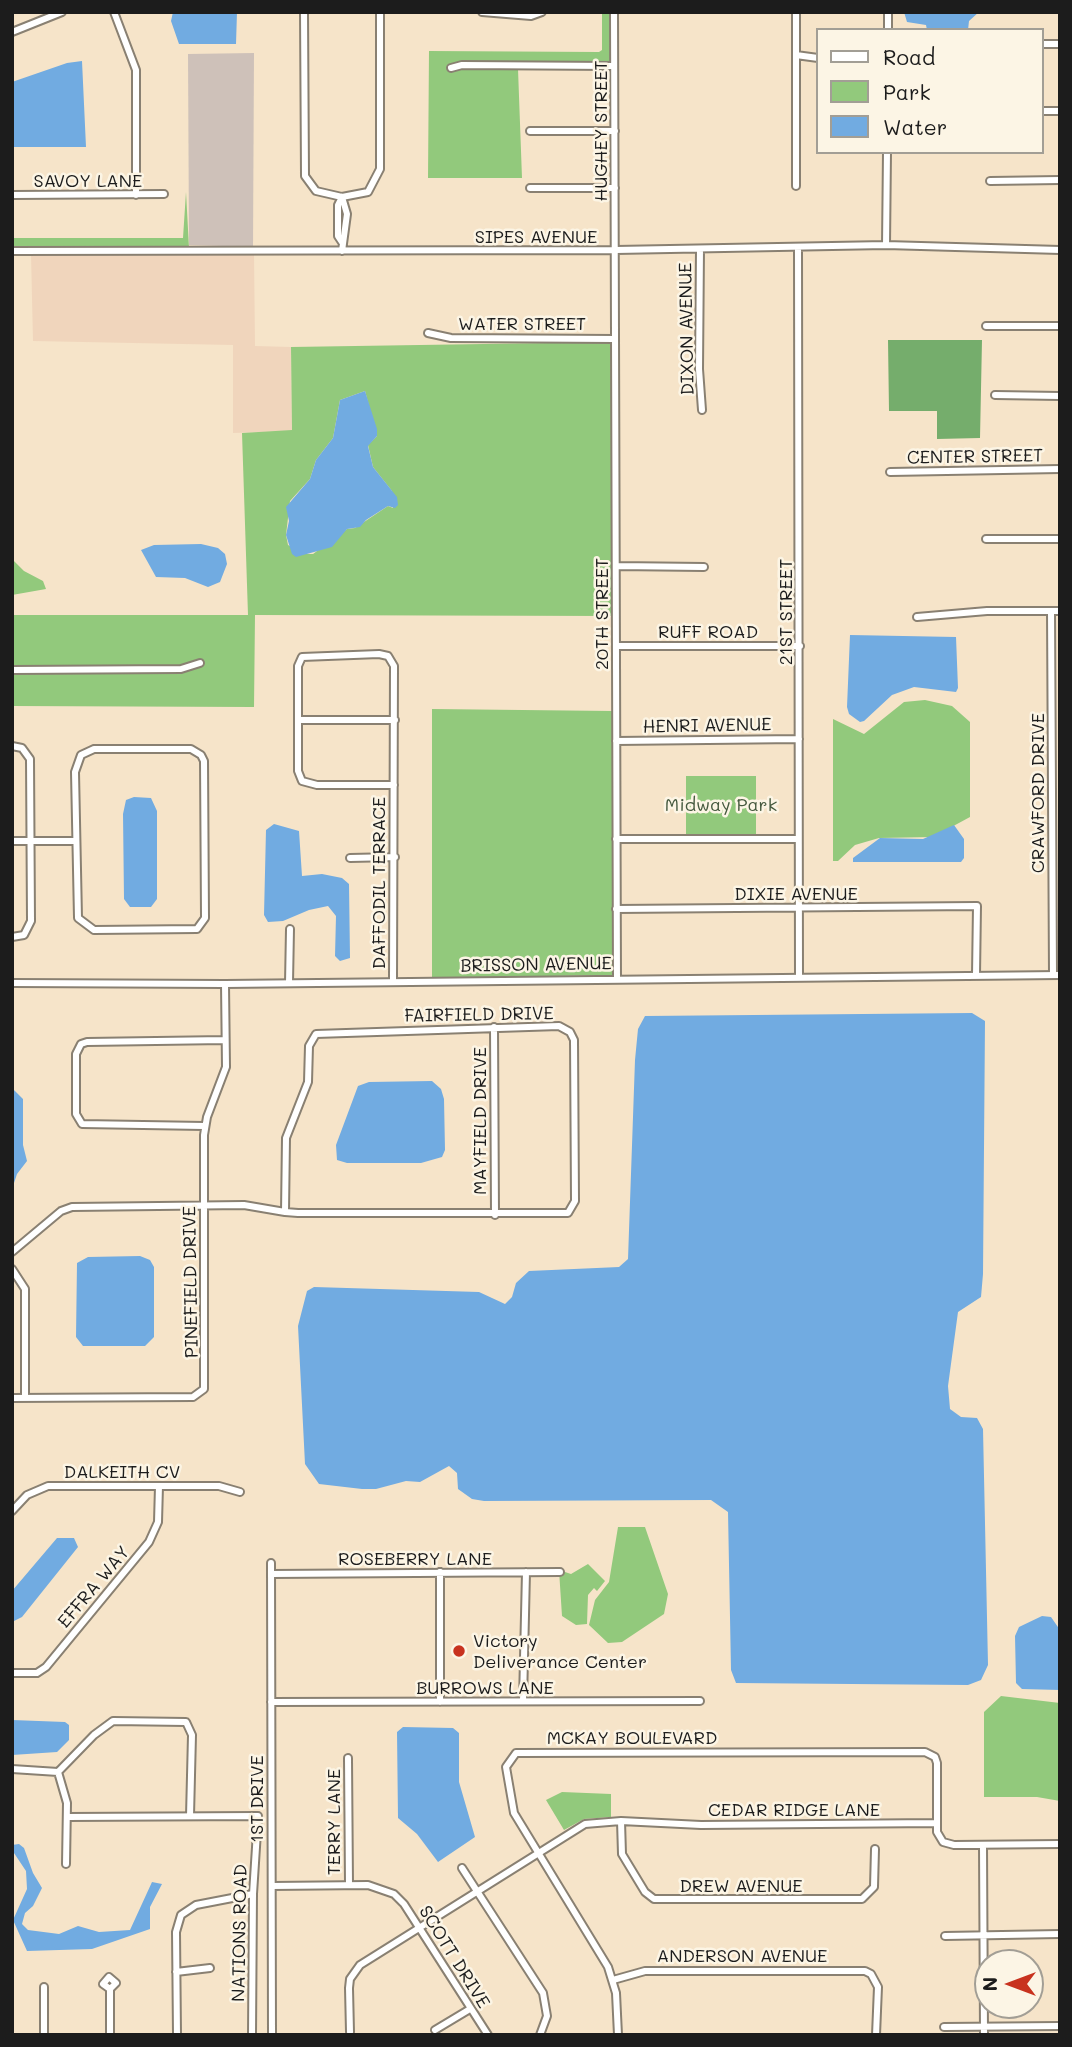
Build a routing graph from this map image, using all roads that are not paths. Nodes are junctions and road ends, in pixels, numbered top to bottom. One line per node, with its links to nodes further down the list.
1 (62, 12): 9 (street)
2 (114, 12): 24 (street)
3 (304, 12): 25 (street)
4 (380, 12): 25 (street)
5 (482, 12): 6 (street)
6 (542, 12)
7 (614, 12): 12 (street, HUGHEY STREET)
8 (796, 12): 10 (street)
9 (12, 32)
10 (796, 55): 11 (street); 19 (street)
11 (816, 58)
12 (614, 66): 13 (street); 15 (street, HUGHEY STREET)
13 (451, 68)
14 (530, 131): 15 (street)
15 (615, 131): 21 (street, HUGHEY STREET)
16 (887, 154): 29 (street)
17 (1060, 180): 18 (street)
18 (990, 181)
19 (796, 186)
20 (530, 188): 21 (street)
21 (615, 188): 32 (street, HUGHEY STREET)
22 (164, 194): 24 (street, SAVOY LANE)
23 (12, 195): 24 (street, SAVOY LANE)
24 (136, 195)
25 (342, 197): 26 (street); 27 (street)
26 (338, 224): 27 (street); 28 (street)
27 (346, 224): 28 (street)
28 (342, 242): 35 (street)
29 (886, 245): 30 (street, SIPES AVENUE); 33 (street, SIPES AVENUE)
30 (798, 247): 31 (street, SIPES AVENUE); 53 (street, 21ST STREET)
31 (700, 249): 32 (street, SIPES AVENUE); 42 (street, DIXON AVENUE)
32 (616, 250): 35 (street, SIPES AVENUE); 39 (street, 20TH STREET)
33 (1060, 250)
34 (12, 251): 35 (street, SIPES AVENUE)
35 (342, 251)
36 (986, 326): 37 (street)
37 (1060, 326)
38 (428, 333): 39 (street, WATER STREET)
39 (615, 338): 47 (street, 20TH STREET)
40 (995, 395): 41 (street)
41 (1060, 396)
42 (702, 410)
43 (1060, 469): 44 (street, CENTER STREET)
44 (890, 472)
45 (986, 539): 46 (street)
46 (1060, 539)
47 (616, 566): 48 (street); 52 (street, 20TH STREET)
48 (704, 566)
49 (1051, 611): 50 (street); 51 (street); 74 (street, CRAWFORD DRIVE)
50 (1060, 611)
51 (916, 617)
52 (616, 646): 53 (street, RUFF ROAD); 59 (street, 20TH STREET)
53 (800, 646): 58 (street, 21ST STREET)
54 (200, 663): 55 (street)
55 (12, 670)
56 (298, 720): 57 (street); 57 (street, DAFFODIL TERRACE); 61 (street, DAFFODIL TERRACE)
57 (395, 720): 61 (street, DAFFODIL TERRACE)
58 (799, 739): 59 (street, HENRI AVENUE); 63 (street, 21ST STREET)
59 (616, 741): 62 (street, 20TH STREET)
60 (12, 747): 65 (street)
61 (394, 785): 67 (street, DAFFODIL TERRACE)
62 (616, 839): 63 (street); 70 (street, 20TH STREET)
63 (797, 839): 69 (street, 21ST STREET)
64 (12, 841): 65 (street)
65 (30, 841): 66 (street); 72 (street)
66 (76, 841): 66 (street)
67 (394, 857): 68 (street); 77 (street, DAFFODIL TERRACE)
68 (350, 858)
69 (800, 908): 70 (street, DIXIE AVENUE); 73 (street, DIXIE AVENUE); 75 (street, 21ST STREET)
70 (616, 909): 76 (street, 20TH STREET)
71 (289, 929): 78 (street)
72 (12, 937)
73 (976, 975): 74 (street, BRISSON AVENUE); 75 (street, BRISSON AVENUE)
74 (1056, 975)
75 (799, 977): 76 (street, BRISSON AVENUE)
76 (617, 978): 77 (street, BRISSON AVENUE)
77 (393, 981): 78 (street, BRISSON AVENUE)
78 (289, 983): 80 (street, BRISSON AVENUE)
79 (12, 984): 80 (street, BRISSON AVENUE)
80 (225, 984): 82 (street, PINEFIELD DRIVE)
81 (494, 1027): 85 (street, FAIRFIELD DRIVE); 86 (street, MAYFIELD DRIVE); 86 (street, FAIRFIELD DRIVE)
82 (225, 1040): 83 (street, PINEFIELD DRIVE); 83 (street)
83 (204, 1126): 84 (street, PINEFIELD DRIVE)
84 (204, 1206): 85 (street, FAIRFIELD DRIVE); 87 (street, FAIRFIELD DRIVE); 90 (street, PINEFIELD DRIVE)
85 (285, 1212): 86 (street, FAIRFIELD DRIVE)
86 (495, 1215)
87 (12, 1252)
88 (12, 1269): 90 (street)
89 (12, 1398): 90 (street, PINEFIELD DRIVE)
90 (25, 1398)
91 (159, 1486): 92 (street, DALKEITH CV); 93 (street, DALKEITH CV); 99 (street, EFFRA WAY)
92 (240, 1492)
93 (12, 1511)
94 (271, 1563): 98 (street, 1ST DRIVE)
95 (526, 1572): 96 (street, ROSEBERRY LANE); 97 (street, ROSEBERRY LANE); 102 (street)
96 (560, 1572)
97 (440, 1573): 98 (street, ROSEBERRY LANE); 101 (street)
98 (271, 1574): 100 (street, 1ST DRIVE)
99 (12, 1673)
100 (271, 1702): 101 (street, BURROWS LANE); 118 (street, 1ST DRIVE)
101 (440, 1702): 102 (street, BURROWS LANE)
102 (523, 1702): 103 (street, BURROWS LANE)
103 (700, 1702)
104 (348, 1758): 117 (street, TERRY LANE)
105 (12, 1769): 106 (street)
106 (58, 1772): 107 (street); 108 (street)
107 (190, 1816): 108 (street); 120 (street, NATIONS ROAD)
108 (66, 1817): 115 (street)
109 (621, 1821): 110 (street, CEDAR RIDGE LANE); 113 (street, DREW AVENUE); 114 (street, CEDAR RIDGE LANE)
110 (937, 1824): 112 (street); 114 (street, MCKAY BOULEVARD)
111 (1060, 1844): 112 (street)
112 (983, 1845): 123 (street)
113 (876, 1849)
114 (536, 1852): 119 (street, CEDAR RIDGE LANE); 127 (street, MCKAY BOULEVARD)
115 (66, 1864)
116 (462, 1868): 119 (street)
117 (349, 1885): 118 (street, SCOTT DRIVE); 121 (street, SCOTT DRIVE)
118 (272, 1886): 140 (street, 1ST DRIVE)
119 (477, 1890): 121 (street, CEDAR RIDGE LANE); 142 (street)
120 (253, 1894): 126 (street); 139 (street, NATIONS ROAD)
121 (419, 1927): 130 (street, SCOTT DRIVE); 135 (street, CEDAR RIDGE LANE)
122 (1060, 1934): 123 (street)
123 (983, 1935): 124 (street); 134 (street)
124 (946, 1936)
125 (210, 1968): 126 (street)
126 (176, 1972): 138 (street)
127 (614, 1980): 143 (street, MCKAY BOULEVARD); 144 (street, ANDERSON AVENUE)
128 (44, 1987): 136 (street)
129 (110, 1989): 137 (street)
130 (470, 2010): 133 (street); 141 (street, SCOTT DRIVE)
131 (1060, 2026): 134 (street)
132 (944, 2027): 134 (street)
133 (435, 2030)
134 (984, 2031)
135 (350, 2032)
136 (44, 2035)
137 (110, 2035)
138 (177, 2035)
139 (252, 2035)
140 (272, 2035)
141 (488, 2035)
142 (540, 2035)
143 (618, 2035)
144 (876, 2035)

